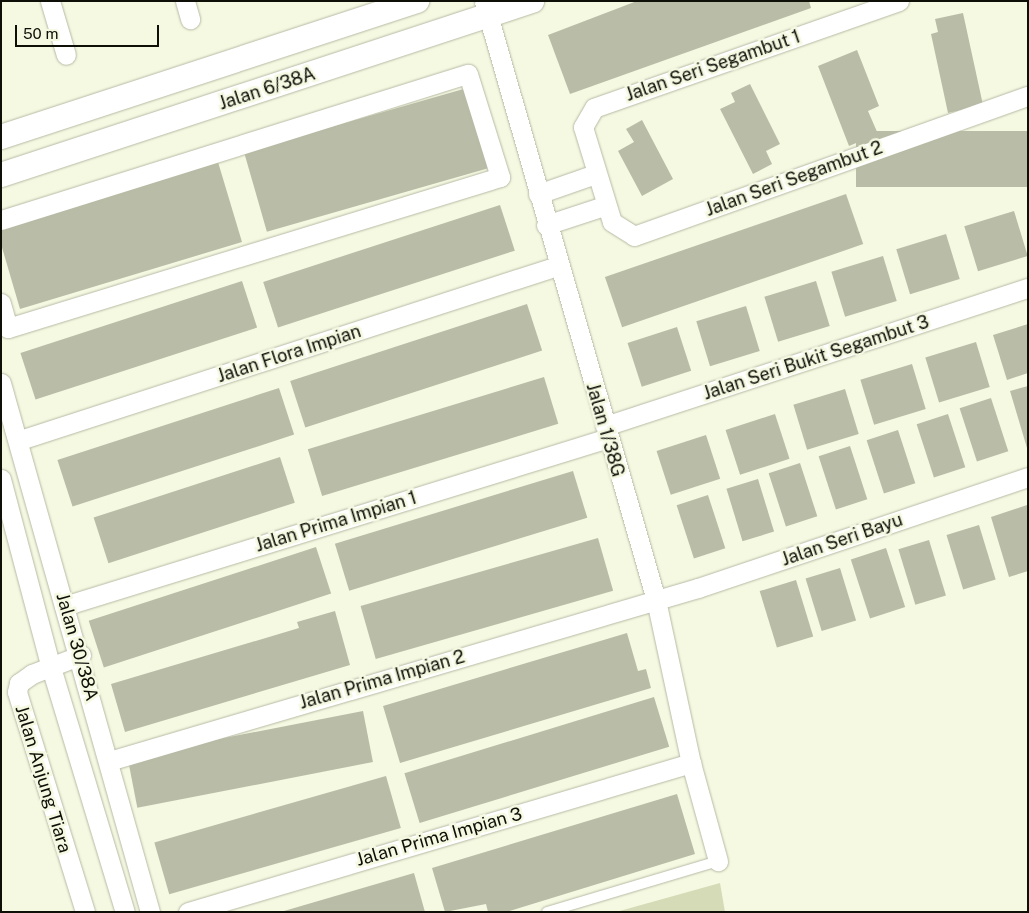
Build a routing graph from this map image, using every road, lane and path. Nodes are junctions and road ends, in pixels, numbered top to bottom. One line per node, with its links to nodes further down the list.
1 (50, 1): 6 (street)
2 (418, 1): 8 (street, Jalan 6/38A)
3 (532, 1): 5 (street, Jalan 6/38A)
4 (900, 1): 9 (street, Jalan Seri Segambut 1)
5 (486, 9): 10 (street, Jalan 6/38A); 11 (street, Jalan 1/38G)
6 (66, 56)
7 (1028, 96): 12 (street, Jalan Seri Segambut 2)
8 (1, 137)
9 (595, 174): 11 (street); 12 (street, Jalan Seri Segambut 2)
10 (1, 175)
11 (538, 194): 14 (street, Jalan 1/38G)
12 (604, 206): 14 (street)
13 (1, 220): 18 (street)
14 (546, 225): 15 (street, Jalan 1/38G)
15 (557, 266): 20 (street, Jalan 1/38G); 21 (street, Jalan Flora Impian)
16 (1028, 288): 20 (street, Jalan Seri Bukit Segambut 3)
17 (1, 303): 18 (street)
18 (5, 329)
19 (3, 393): 21 (street, Jalan 30/38A)
20 (606, 432): 24 (street, Jalan 1/38G); 25 (street, Jalan Prima Impian 1)
21 (20, 440): 25 (street, Jalan 30/38A)
22 (1028, 477): 24 (street, Jalan Seri Bayu)
23 (1, 478): 27 (street, Jalan 30/38A)
24 (656, 600): 28 (street, Jalan Prima Impian 2); 29 (street, Jalan 1/38G)
25 (64, 606): 26 (street, Jalan 30/38A)
26 (81, 655): 27 (street, Jalan Anjung Tiara); 28 (street, Jalan 30/38A)
27 (50, 664): 31 (street, Jalan Anjung Tiara); 32 (street, Jalan 30/38A)
28 (109, 760): 33 (street, Jalan 30/38A)
29 (691, 763): 30 (street, Jalan 1/38G); 34 (street, Jalan Prima Impian 3)
30 (718, 861): 35 (lane)
31 (85, 912)
32 (125, 912)
33 (150, 912)
34 (188, 912)
35 (547, 912)

